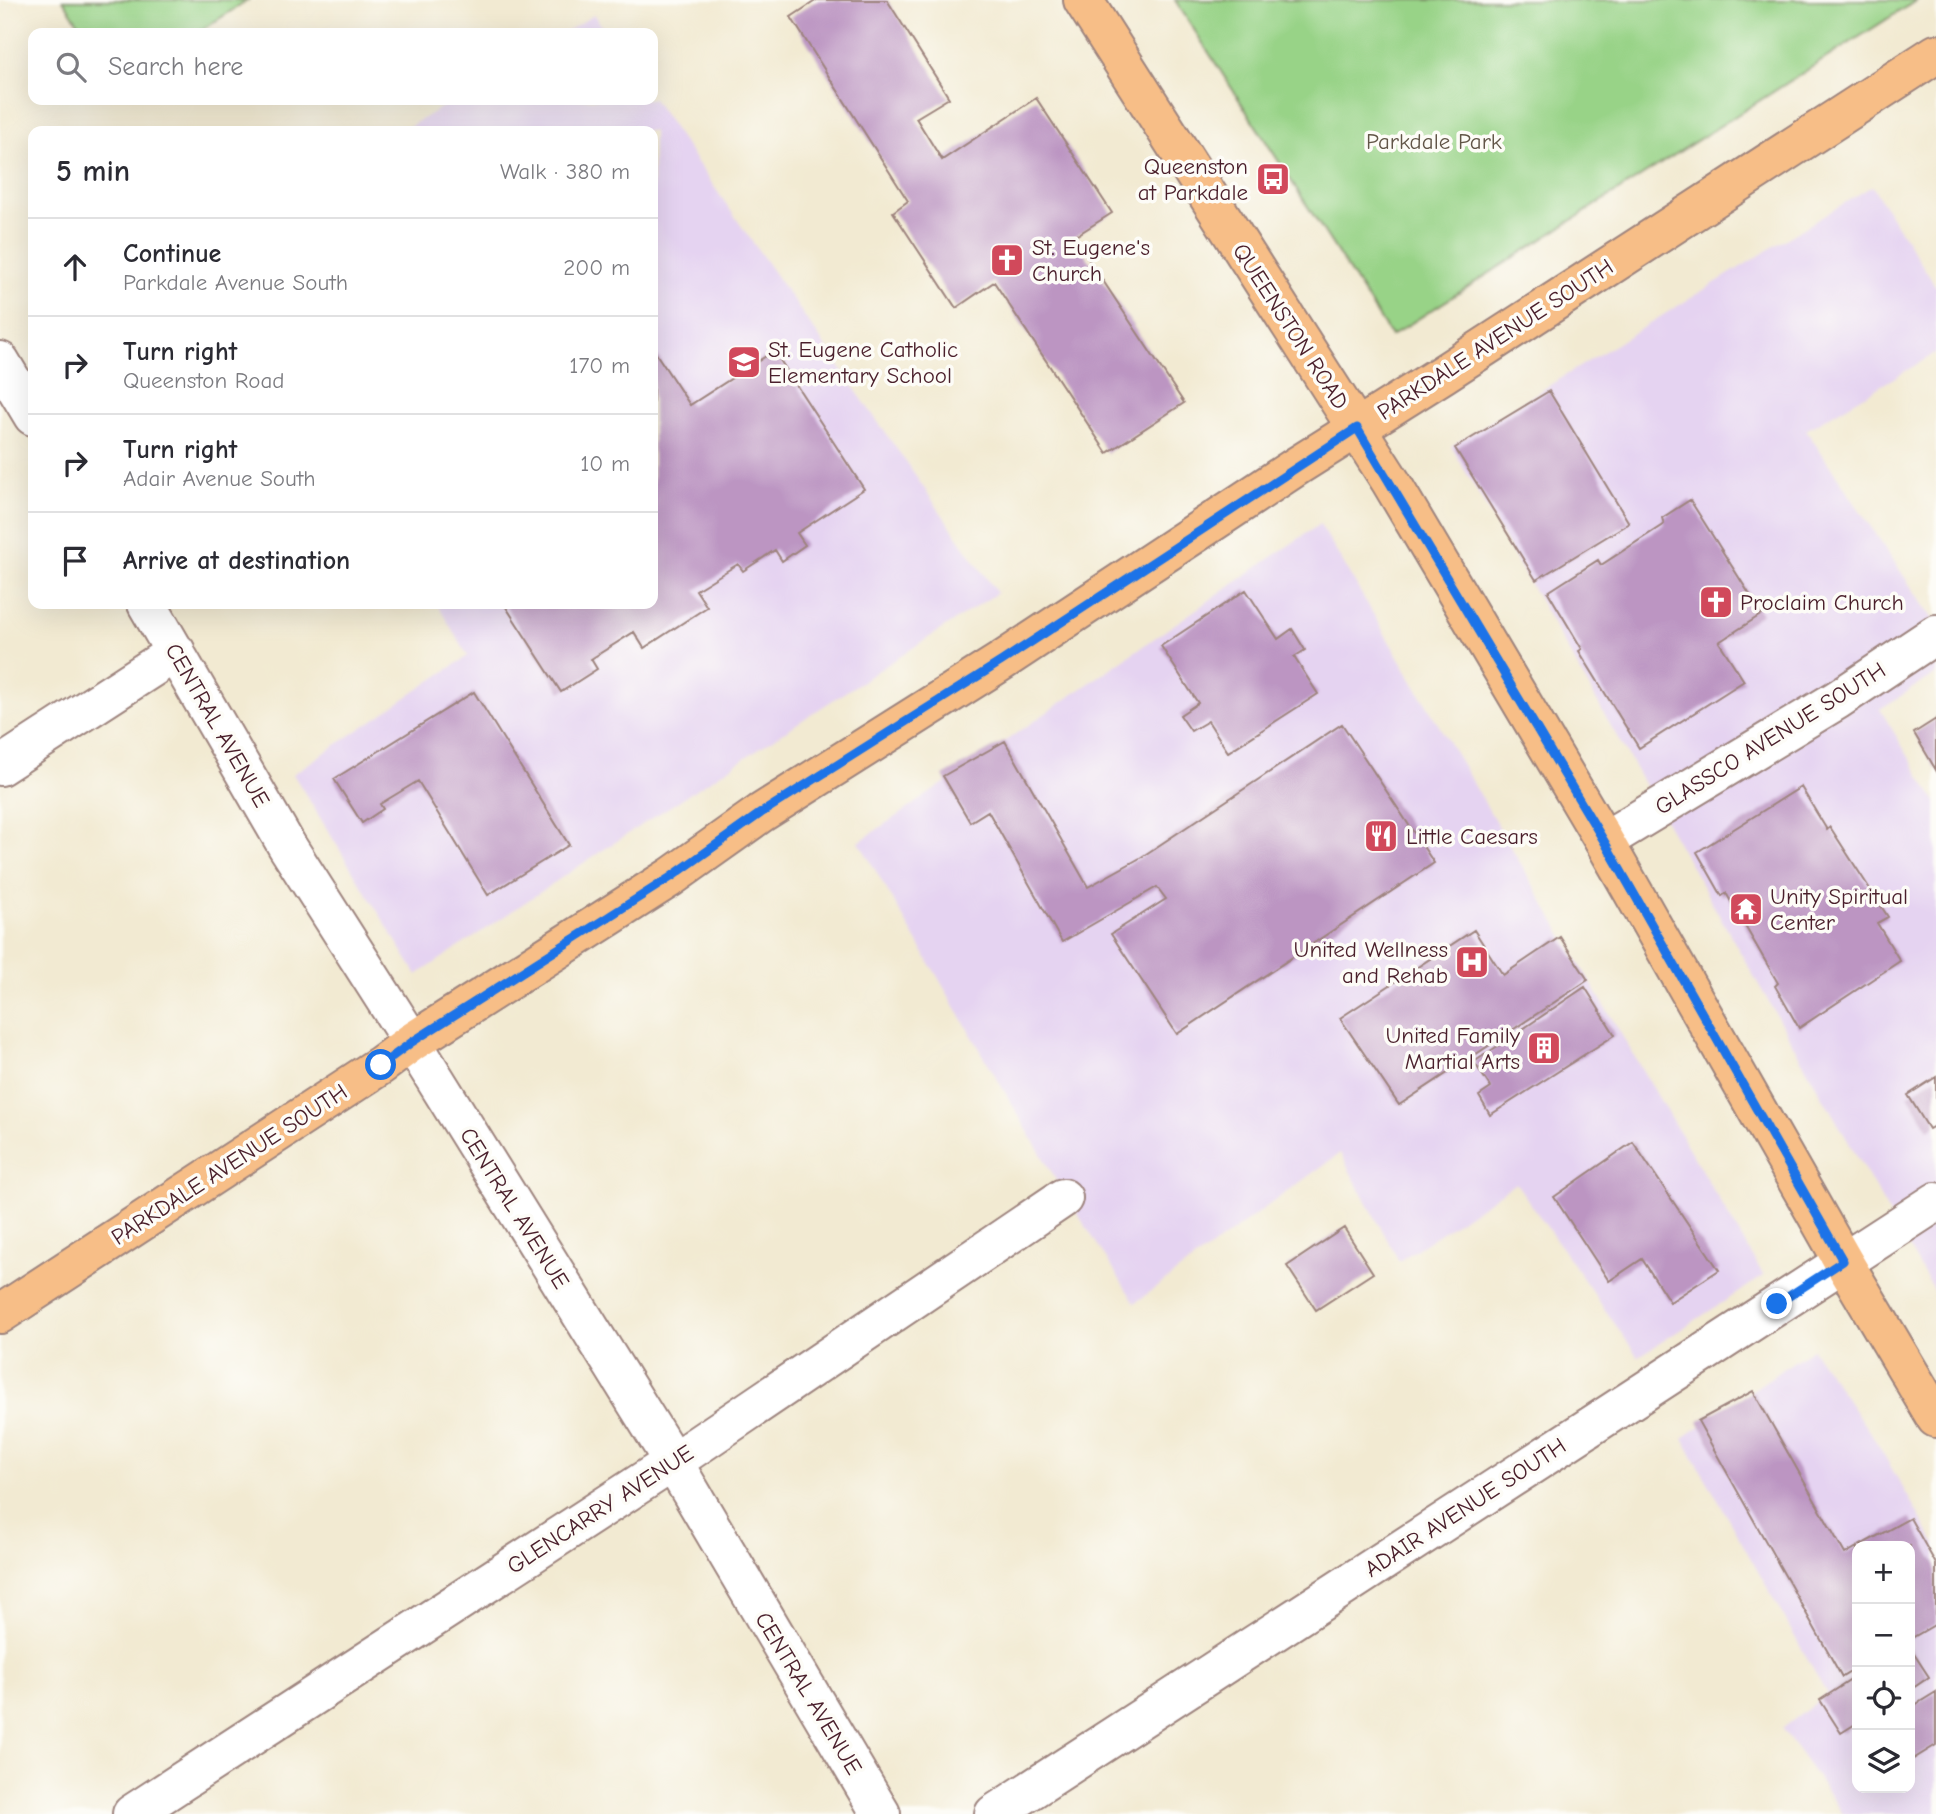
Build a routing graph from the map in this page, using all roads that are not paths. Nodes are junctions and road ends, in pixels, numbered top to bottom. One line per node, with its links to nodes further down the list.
1 (1083, 0): 5 (main road, QUEENSTON ROAD)
2 (1936, 54): 5 (main road, PARKDALE AVENUE SOUTH)
3 (0, 361): 4 (street)
4 (28, 408)
5 (1357, 428): 10 (main road, QUEENSTON ROAD); 11 (main road, PARKDALE AVENUE SOUTH)
6 (150, 609): 8 (street, CENTRAL AVENUE)
7 (1936, 634): 10 (street, GLASSCO AVENUE SOUTH)
8 (176, 652): 9 (street); 11 (street, CENTRAL AVENUE)
9 (0, 766)
10 (1604, 841): 14 (main road, QUEENSTON ROAD)
11 (412, 1042): 15 (main road, PARKDALE AVENUE SOUTH); 17 (street, CENTRAL AVENUE)
12 (1063, 1198): 17 (street, GLENCARRY AVENUE)
13 (1936, 1202): 14 (street, ADAIR AVENUE SOUTH)
14 (1843, 1261): 16 (main road, QUEENSTON ROAD); 20 (street, ADAIR AVENUE SOUTH)
15 (0, 1314)
16 (1936, 1418)
17 (673, 1462): 18 (street, GLENCARRY AVENUE); 19 (street, CENTRAL AVENUE)
18 (132, 1814)
19 (881, 1814)
20 (994, 1814)

